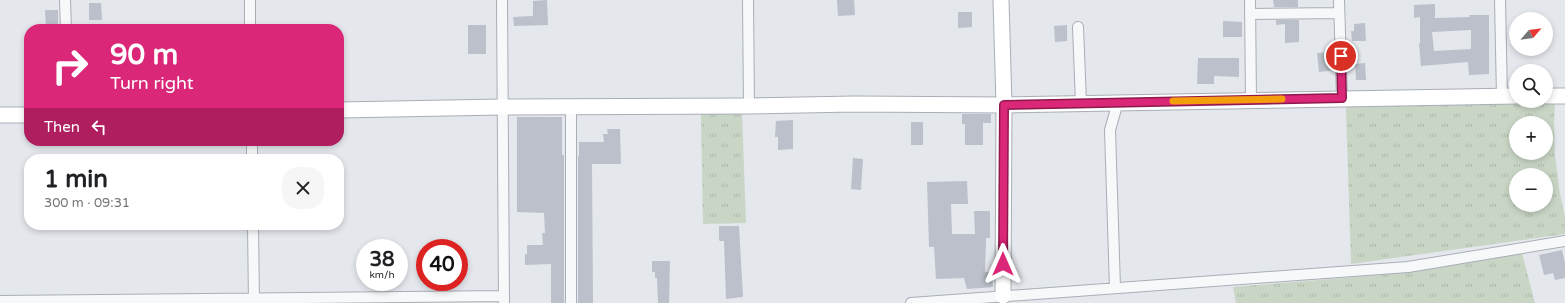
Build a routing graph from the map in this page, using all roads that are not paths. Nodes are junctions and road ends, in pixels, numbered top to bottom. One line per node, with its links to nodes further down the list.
1 (65, 0): 11 (street)
2 (250, 0): 12 (street)
3 (502, 0): 24 (street)
4 (748, 0): 23 (street)
5 (1001, 0): 21 (street)
6 (1250, 0): 10 (street)
7 (1339, 0): 9 (street)
8 (1500, 0): 14 (street)
9 (1339, 13): 10 (street); 17 (street)
10 (1250, 14): 18 (street)
11 (66, 24)
12 (250, 24)
13 (1078, 27): 20 (street)
14 (1509, 96): 17 (street)
15 (1553, 96): 16 (street)
16 (1565, 96)
17 (1342, 98): 18 (street)
18 (1250, 100): 19 (street)
19 (1118, 102): 20 (street); 30 (street)
20 (1081, 103): 21 (street)
21 (1004, 105): 23 (street); 32 (street)
22 (571, 106): 23 (street); 24 (street); 35 (street)
23 (749, 106)
24 (502, 107): 25 (street); 31 (street)
25 (344, 110)
26 (0, 115): 27 (street)
27 (24, 115)
28 (253, 230): 33 (street)
29 (1565, 241): 30 (street)
30 (1115, 288): 32 (street)
31 (504, 299): 33 (street)
32 (993, 299): 36 (street)
33 (254, 300): 34 (street)
34 (0, 301)
35 (572, 303)
36 (911, 303)

